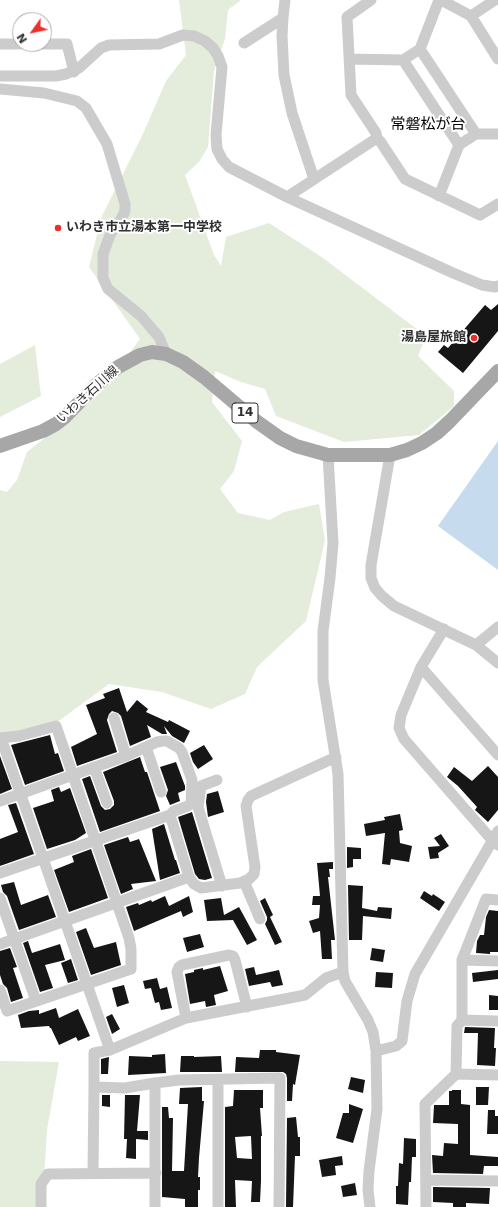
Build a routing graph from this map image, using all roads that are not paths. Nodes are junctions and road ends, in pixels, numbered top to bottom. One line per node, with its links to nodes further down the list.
1 (285, 0): 6 (street)
2 (371, 0): 12 (street)
3 (440, 0): 5 (street); 11 (street)
4 (494, 0): 5 (street)
5 (471, 16): 13 (street)
6 (283, 18): 7 (street); 22 (street)
7 (244, 43)
8 (0, 44): 9 (street)
9 (12, 44)
10 (52, 44): 15 (street)
11 (420, 49): 14 (street); 18 (street)
12 (349, 59): 14 (street); 20 (street)
13 (498, 59)
14 (403, 60): 21 (street)
15 (74, 72): 16 (street); 24 (street)
16 (0, 76)
17 (0, 89): 27 (street)
18 (476, 134): 19 (street); 21 (street)
19 (498, 134)
20 (377, 139): 22 (street); 23 (street)
21 (459, 145): 23 (street)
22 (314, 179): 24 (street)
23 (439, 196): 25 (street)
24 (287, 197): 26 (street)
25 (498, 204)
26 (498, 286)
27 (166, 354): 29 (main road, いわき石川線 / 14); 30 (main road, いわき石川線 / 14)
28 (498, 372): 31 (main road, いわき石川線 / 14)
29 (0, 446)
30 (328, 455): 31 (main road, いわき石川線 / 14); 42 (street)
31 (390, 455): 33 (street)
32 (498, 627): 34 (street)
33 (444, 629): 34 (street); 36 (street)
34 (476, 645): 35 (street)
35 (498, 663)
36 (421, 667): 40 (street); 51 (street)
37 (114, 718): 41 (street)
38 (1, 738): 44 (street); 47 (street)
39 (146, 747): 41 (street); 46 (street); 50 (street)
40 (498, 755)
41 (126, 756): 43 (street)
42 (336, 757): 56 (street); 67 (street)
43 (94, 767): 44 (street); 49 (street)
44 (73, 775): 47 (street); 52 (street)
45 (217, 780): 57 (street)
46 (161, 792)
47 (20, 793): 48 (street); 53 (street)
48 (0, 801)
49 (106, 803)
50 (170, 815): 52 (street); 55 (street)
51 (496, 839): 76 (street)
52 (96, 840): 53 (street); 60 (street)
53 (43, 858): 54 (street); 62 (street)
54 (0, 873)
55 (189, 877): 57 (street); 60 (street)
56 (244, 881): 57 (street); 61 (street)
57 (222, 886)
58 (0, 898): 63 (street)
59 (498, 900): 65 (street)
60 (117, 903): 62 (street); 68 (street)
61 (260, 919)
62 (65, 921): 63 (street); 68 (street)
63 (14, 939): 64 (street); 70 (street)
64 (0, 944)
65 (462, 960): 66 (street); 73 (street)
66 (498, 961)
67 (343, 972): 71 (street); 76 (street)
68 (87, 984): 70 (street); 75 (street)
69 (0, 990): 70 (street)
70 (36, 1001)
71 (247, 1006): 72 (street); 72 (street)
72 (186, 1018): 75 (street)
73 (462, 1020): 74 (street); 77 (street)
74 (498, 1021)
75 (110, 1050): 81 (street)
76 (376, 1051): 90 (street)
77 (456, 1074): 78 (street); 84 (street)
78 (498, 1075)
79 (218, 1079): 80 (street); 88 (street); 89 (street)
80 (156, 1084): 81 (street); 83 (street)
81 (94, 1087): 82 (street)
82 (93, 1173): 83 (street); 86 (street)
83 (156, 1173): 87 (street)
84 (426, 1180): 85 (street); 91 (street)
85 (498, 1181)
86 (41, 1207)
87 (155, 1207)
88 (218, 1207)
89 (279, 1207)
90 (370, 1207)
91 (426, 1207)

